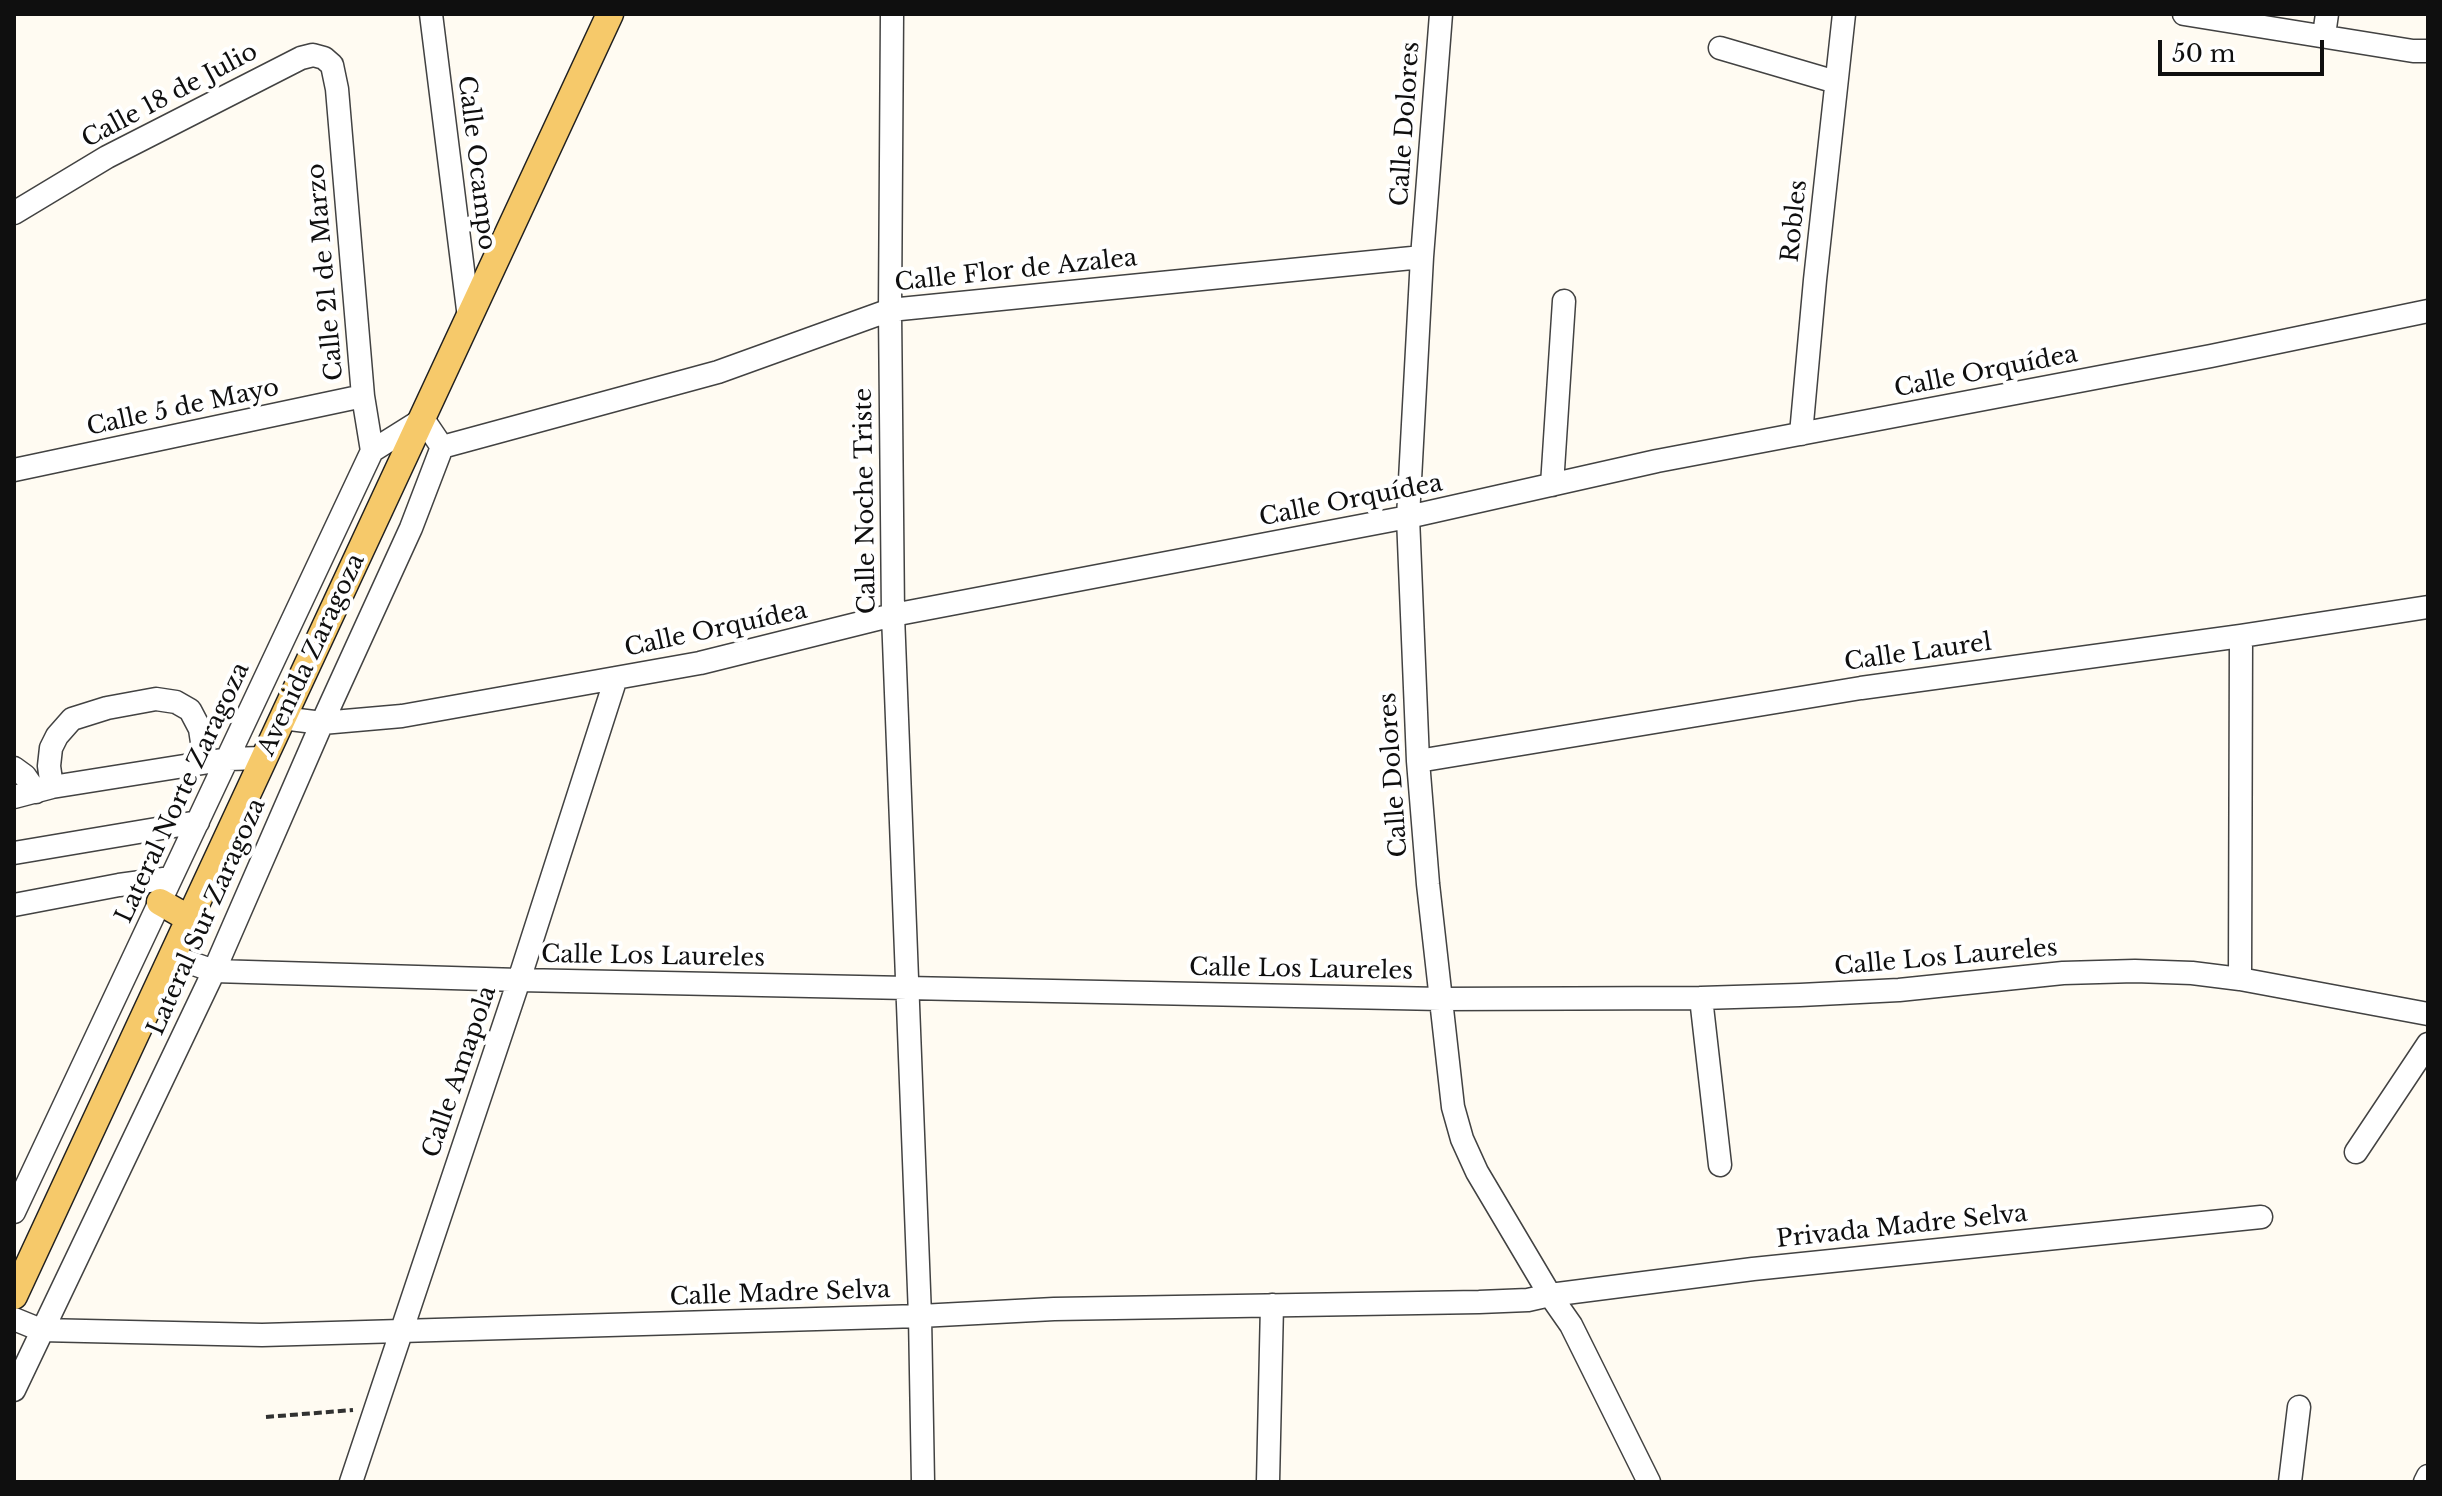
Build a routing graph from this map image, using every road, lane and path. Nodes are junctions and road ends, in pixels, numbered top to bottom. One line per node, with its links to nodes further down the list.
1 (431, 14): 17 (street, Calle Ocampo)
2 (610, 14): 17 (main road, Avenida Zaragoza)
3 (892, 14): 15 (street, Calle Noche Triste)
4 (1441, 14): 13 (street, Calle Dolores)
5 (1844, 14): 10 (street, Robles)
6 (2184, 14): 7 (street)
7 (2326, 24): 9 (street)
8 (1720, 48): 10 (street)
9 (2428, 51)
10 (1836, 82): 20 (street, Robles)
11 (337, 89): 12 (street, Calle 18 de Julio); 18 (street, Calle 21 de Marzo)
12 (14, 213)
13 (1422, 257): 15 (street, Calle Flor de Azalea); 25 (street, Calle Dolores)
14 (1564, 301): 24 (street)
15 (890, 310): 21 (street, Calle Flor de Azalea); 27 (street, Calle Noche Triste)
16 (2428, 311): 20 (street, Calle Orquídea)
17 (469, 318): 19 (main road, Avenida Zaragoza)
18 (363, 396): 22 (street, Calle 21 de Marzo); 23 (street, Calle 5 de Mayo)
19 (423, 419): 21 (street); 22 (street); 30 (main road, Avenida Zaragoza)
20 (1801, 434): 24 (street, Calle Orquídea)
21 (442, 447): 31 (street, Lateral Sur Zaragoza)
22 (372, 451): 33 (street, Lateral Norte Zaragoza)
23 (14, 470)
24 (1552, 485): 25 (street, Calle Orquídea)
25 (1408, 517): 27 (street, Calle Orquídea); 34 (street, Calle Dolores)
26 (2428, 607): 28 (street, Calle Laurel)
27 (893, 615): 29 (street, Calle Orquídea); 47 (street, Calle Noche Triste)
28 (2241, 636): 34 (street, Calle Laurel); 45 (street)
29 (616, 678): 31 (street, Calle Orquídea); 46 (street, Calle Amapola)
30 (282, 718): 31 (street, Calle Orquídea); 32 (main road, Avenida Zaragoza)
31 (322, 723): 44 (street, Lateral Sur Zaragoza)
32 (263, 758): 33 (street); 42 (main road, Avenida Zaragoza)
33 (228, 759): 35 (street); 38 (street, Lateral Norte Zaragoza)
34 (1418, 761): 49 (street, Calle Dolores)
35 (205, 762): 37 (street); 37 (street)
36 (14, 768): 37 (street)
37 (34, 792)
38 (198, 822): 39 (street); 40 (street, Lateral Norte Zaragoza)
39 (14, 853)
40 (166, 890): 41 (street); 42 (main road); 54 (street, Lateral Norte Zaragoza)
41 (14, 905)
42 (188, 918): 43 (main road, Avenida Zaragoza)
43 (171, 956): 44 (street, Calle Los Laureles); 57 (main road, Avenida Zaragoza)
44 (214, 971): 46 (street, Calle Los Laureles); 61 (street, Lateral Sur Zaragoza)
45 (2240, 979): 48 (street, Calle Los Laureles); 50 (street, Calle Los Laureles)
46 (519, 980): 47 (street, Calle Los Laureles); 62 (street, Calle Amapola)
47 (907, 988): 49 (street, Calle Los Laureles); 59 (street, Calle Noche Triste)
48 (1701, 998): 49 (street, Calle Los Laureles); 53 (street)
49 (1441, 999): 56 (street, Calle Dolores)
50 (2428, 1014)
51 (2428, 1044): 52 (street)
52 (2356, 1152)
53 (1720, 1165)
54 (14, 1212)
55 (2261, 1217): 56 (street, Privada Madre Selva)
56 (1550, 1295): 58 (street, Calle Madre Selva); 71 (street, Calle Dolores)
57 (14, 1296)
58 (1272, 1305): 59 (street, Calle Madre Selva); 70 (street)
59 (920, 1316): 62 (street, Calle Madre Selva); 69 (street, Calle Noche Triste)
60 (14, 1319): 61 (street, Calle Madre Selva)
61 (41, 1330): 62 (street, Calle Madre Selva); 63 (street, Lateral Sur Zaragoza)
62 (401, 1330): 65 (street, Calle Amapola)
63 (14, 1390)
64 (2299, 1407): 72 (street)
65 (375, 1408): 66 (path); 68 (street, Calle Amapola)
66 (266, 1417)
67 (2428, 1476): 73 (street)
68 (351, 1482)
69 (923, 1482)
70 (1268, 1482)
71 (1649, 1482)
72 (2290, 1482)
73 (2425, 1482)

